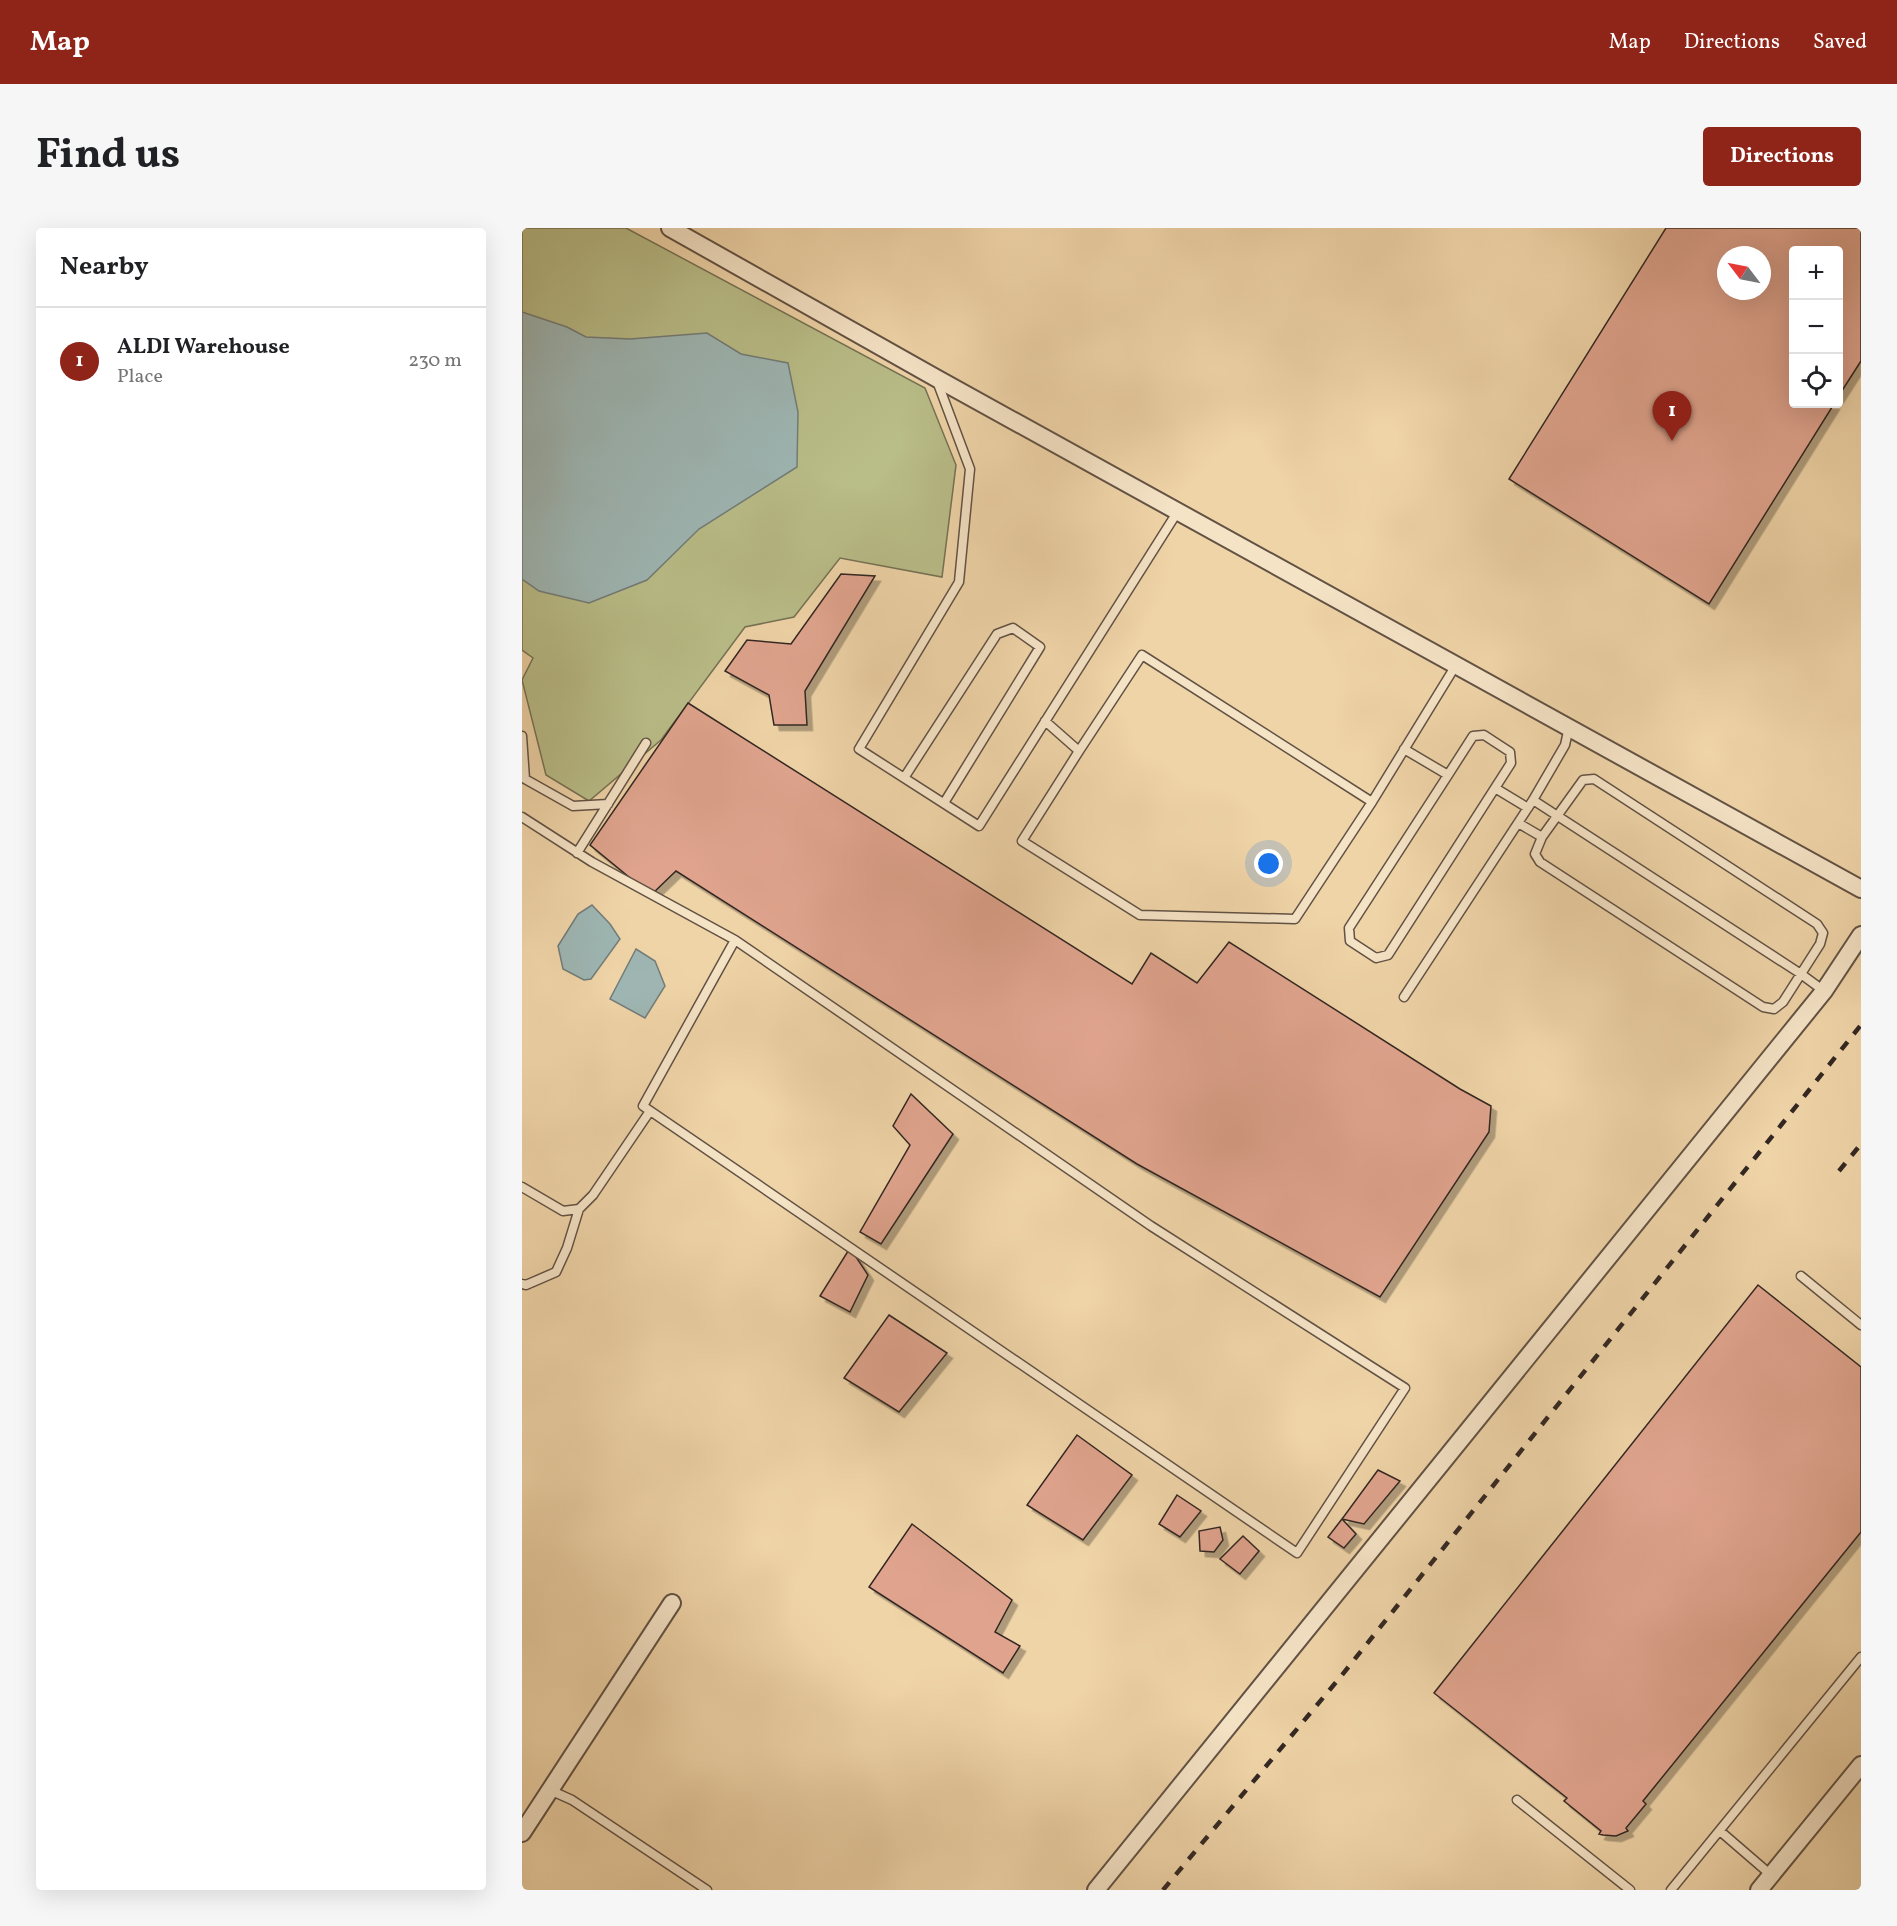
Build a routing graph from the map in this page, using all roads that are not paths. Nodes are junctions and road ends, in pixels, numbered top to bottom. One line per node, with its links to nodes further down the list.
1 (670, 228): 2 (street)
2 (936, 378): 3 (street); 13 (lane)
3 (1178, 512): 4 (street); 5 (lane)
4 (1456, 665): 6 (street); 9 (lane)
5 (1045, 721): 10 (lane); 17 (lane)
6 (1569, 727): 15 (lane); 25 (street)
7 (522, 736): 12 (lane)
8 (646, 743): 18 (lane)
9 (1404, 749): 11 (lane); 16 (lane)
10 (1078, 751): 16 (lane); 16 (lane)
11 (1448, 775): 14 (lane); 14 (lane)
12 (524, 778): 18 (lane)
13 (904, 778): 17 (lane); 17 (lane)
14 (1495, 788): 19 (lane)
15 (1533, 800): 19 (lane); 20 (lane)
16 (1372, 802)
17 (944, 803)
18 (608, 804): 24 (lane)
19 (1528, 808): 22 (lane)
20 (1557, 814): 23 (lane); 28 (lane); 28 (lane)
21 (523, 820): 24 (lane)
22 (1518, 823): 23 (lane); 30 (lane)
23 (1542, 837): 28 (lane)
24 (577, 853): 27 (lane)
25 (1861, 889)
26 (1861, 935): 29 (street)
27 (735, 940): 31 (lane); 31 (lane)
28 (1801, 974): 29 (lane)
29 (1824, 991): 46 (street)
30 (1404, 997)
31 (650, 1111): 33 (lane)
32 (522, 1187): 33 (lane)
33 (579, 1209): 35 (lane)
34 (1801, 1276): 36 (lane)
35 (522, 1284)
36 (1861, 1325)
37 (672, 1603): 40 (street)
38 (1861, 1657): 42 (lane)
39 (1861, 1765): 44 (street)
40 (546, 1794): 43 (street); 45 (lane)
41 (1517, 1800): 47 (lane)
42 (1720, 1831): 44 (lane); 48 (lane)
43 (522, 1833)
44 (1771, 1875): 49 (street)
45 (707, 1890)
46 (1096, 1890)
47 (1630, 1890)
48 (1671, 1890)
49 (1759, 1890)

